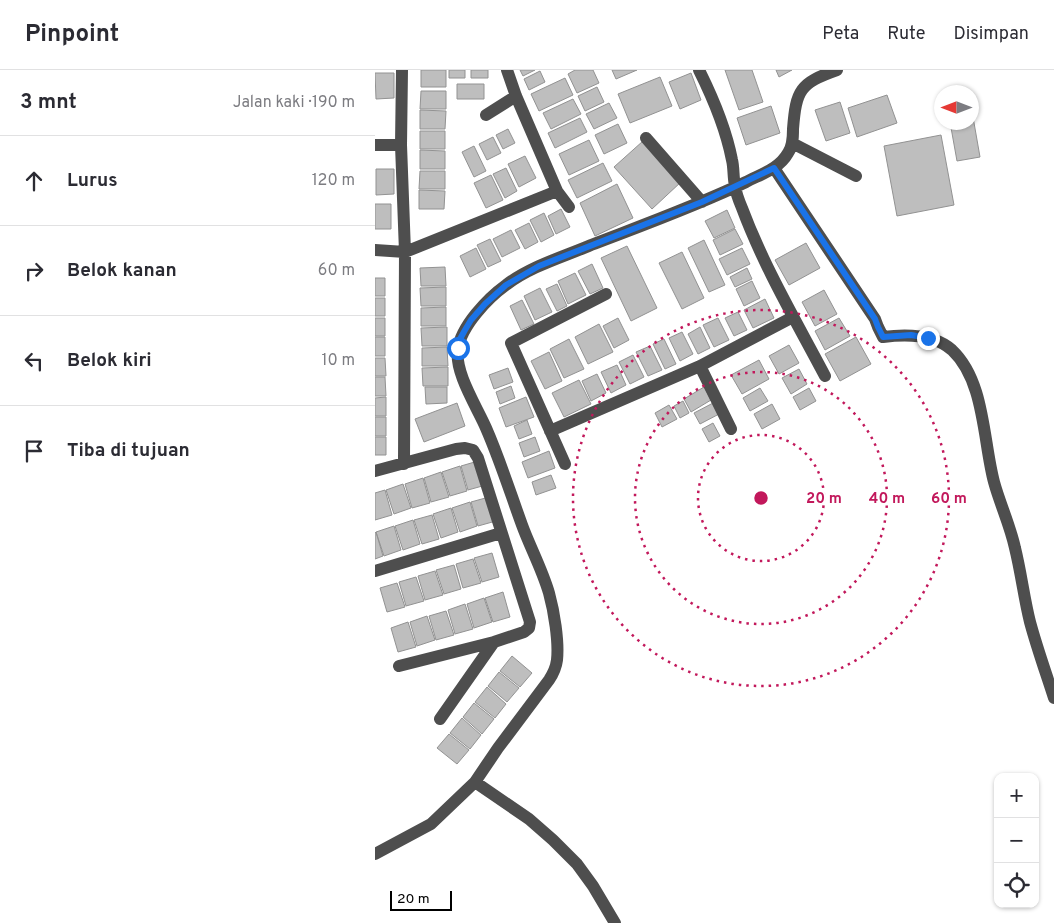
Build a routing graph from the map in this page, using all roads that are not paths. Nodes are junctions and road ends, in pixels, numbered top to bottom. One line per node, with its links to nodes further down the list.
1 (401, 70): 9 (street)
2 (507, 70): 5 (street)
3 (699, 70): 13 (street)
4 (837, 70): 8 (street)
5 (516, 96): 6 (street); 14 (street)
6 (486, 115)
7 (645, 138): 15 (street)
8 (792, 143): 11 (street); 12 (street)
9 (401, 145): 10 (street); 18 (street)
10 (375, 146)
11 (774, 168): 13 (street); 32 (street)
12 (856, 176)
13 (735, 187): 15 (street); 20 (street)
14 (557, 191): 16 (street); 18 (street)
15 (702, 202): 34 (street)
16 (569, 207)
17 (375, 250): 18 (street)
18 (405, 252): 25 (street)
19 (606, 294): 24 (street)
20 (793, 317): 21 (street); 22 (street)
21 (700, 366): 23 (street); 24 (street)
22 (825, 376)
23 (731, 430)
24 (550, 431): 26 (street)
25 (404, 464): 27 (street); 28 (street)
26 (565, 464)
27 (375, 471)
28 (501, 533): 29 (street); 30 (street)
29 (375, 571)
30 (494, 642): 31 (street); 33 (street)
31 (399, 666)
32 (1054, 698)
33 (440, 719)
34 (475, 782): 35 (street); 36 (street)
35 (375, 854)
36 (615, 923)

